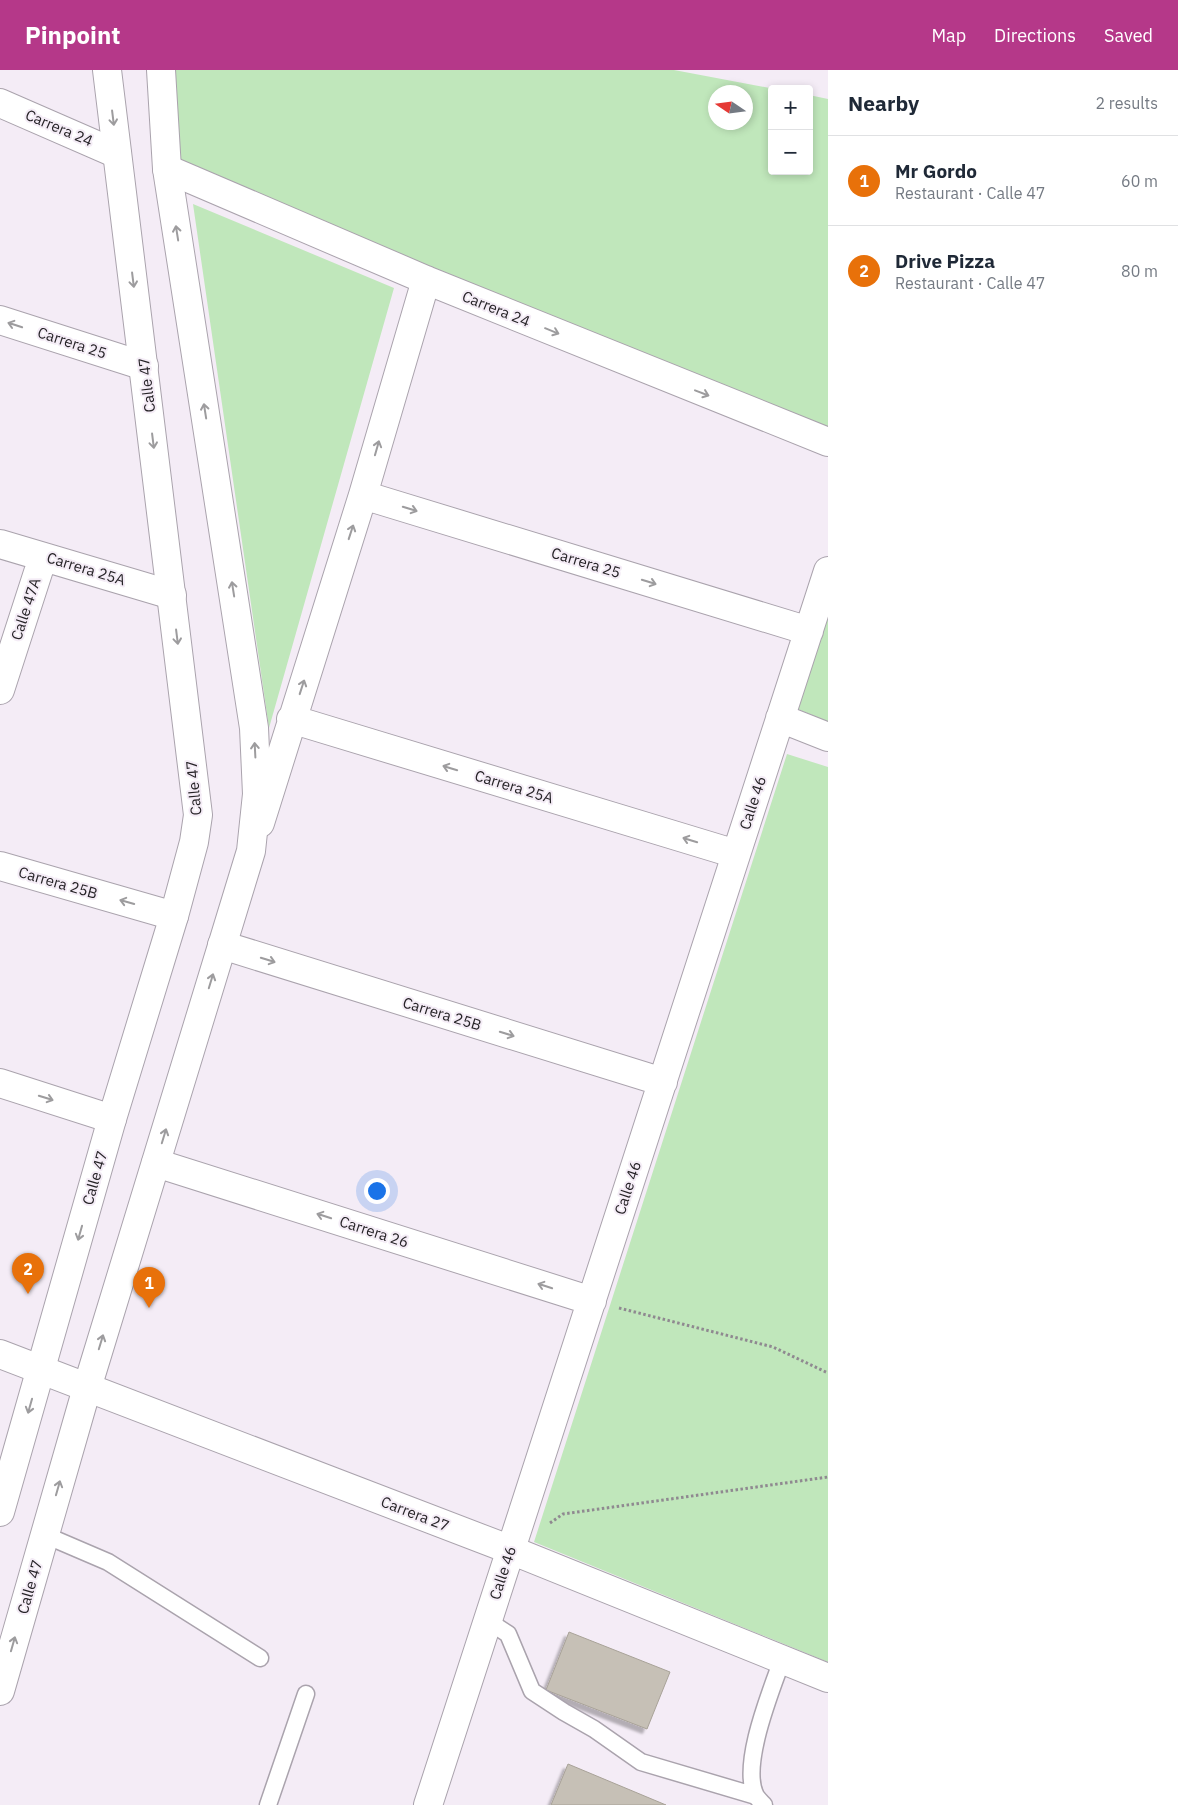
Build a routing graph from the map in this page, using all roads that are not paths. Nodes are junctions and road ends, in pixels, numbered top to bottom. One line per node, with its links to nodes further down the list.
1 (107, 70): 4 (street, Calle 47, one-way to 4)
2 (161, 70): 5 (street, Calle 47)
3 (0, 103): 4 (street, Carrera 24)
4 (117, 154): 8 (street, Calle 47, one-way to 8)
5 (168, 169): 6 (street, Carrera 24); 20 (street, Calle 47, one-way to 5)
6 (426, 280): 9 (street, Carrera 24, one-way to 9); 10 (street, Calle 47, one-way to 6)
7 (0, 320): 8 (street, Carrera 25, one-way to 7)
8 (144, 366): 14 (street, Calle 47, one-way to 14)
9 (828, 442)
10 (363, 495): 15 (street, Carrera 25, one-way to 15); 18 (street, Calle 47, one-way to 10)
11 (0, 544): 12 (street, Carrera 25A)
12 (43, 557): 14 (street, Carrera 25A); 16 (street, Calle 47A)
13 (828, 571): 15 (street, Calle 46)
14 (172, 595): 23 (street, Calle 47, one-way to 23)
15 (808, 631): 17 (street, Calle 46)
16 (0, 690)
17 (780, 718): 19 (street); 21 (street, Calle 46)
18 (291, 719): 20 (street, Calle 47); 21 (street, Carrera 25A, one-way to 18)
19 (828, 737)
20 (251, 850): 24 (street, Calle 47)
21 (736, 854): 25 (street, Calle 46)
22 (0, 866): 23 (street, Carrera 25B, one-way to 22)
23 (174, 916): 27 (street, Calle 47)
24 (222, 945): 25 (street, Carrera 25B, one-way to 25); 28 (street, Calle 47, one-way to 24)
25 (663, 1082): 29 (street, Calle 46)
26 (0, 1083): 27 (street, one-way to 27)
27 (112, 1119): 31 (street, Calle 47, one-way to 31)
28 (156, 1163): 29 (street, Carrera 26, one-way to 28); 32 (street, Calle 47, one-way to 28)
29 (592, 1301): 35 (street, Calle 46)
30 (0, 1354): 31 (street, Carrera 27)
31 (40, 1370): 32 (street, Carrera 27); 33 (street, Calle 47, one-way to 33)
32 (87, 1388): 34 (street, Calle 47, one-way to 32); 35 (street, Carrera 27)
33 (0, 1512)
34 (45, 1535): 37 (lane); 40 (street, Calle 47, one-way to 34)
35 (511, 1550): 36 (street, Calle 46); 38 (street, Carrera 27)
36 (488, 1621): 42 (lane); 44 (street, Calle 46)
37 (260, 1658)
38 (782, 1660): 39 (street, Carrera 27); 42 (lane)
39 (828, 1678)
40 (0, 1691)
41 (306, 1694): 43 (lane)
42 (760, 1801)
43 (268, 1805)
44 (428, 1805)

